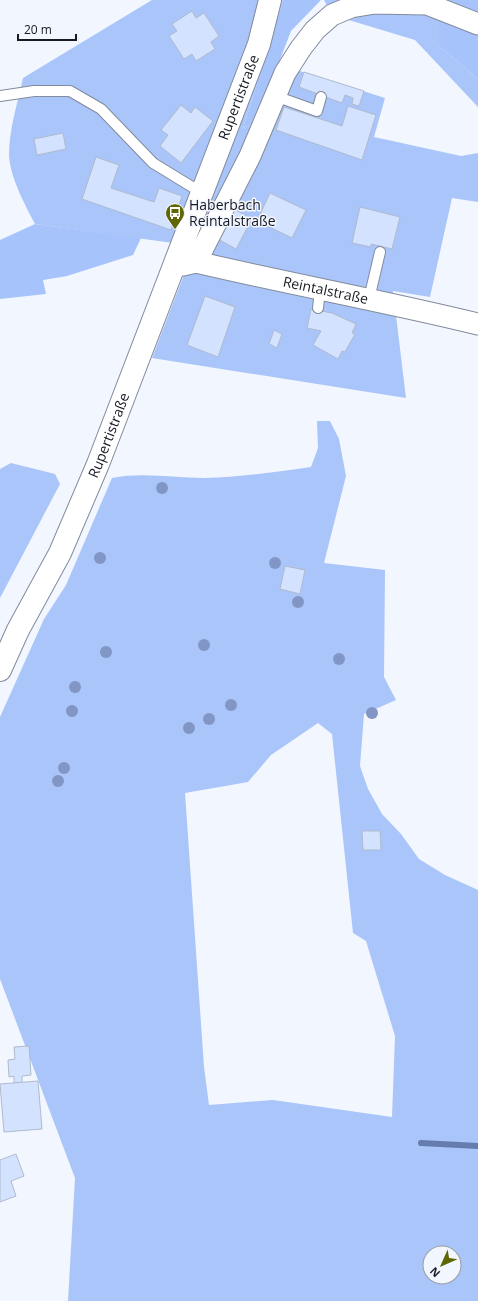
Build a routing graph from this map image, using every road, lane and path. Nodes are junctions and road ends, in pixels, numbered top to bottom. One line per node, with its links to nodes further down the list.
1 (270, 0): 6 (main road, Rupertistraße)
2 (478, 24): 4 (street)
3 (0, 96): 6 (lane)
4 (275, 96): 5 (lane); 8 (street)
5 (321, 97)
6 (202, 193): 9 (main road, Rupertistraße)
7 (380, 252): 10 (lane)
8 (196, 262): 9 (street, Reintalstraße); 10 (street, Reintalstraße)
9 (172, 268): 12 (main road, Rupertistraße)
10 (369, 299): 11 (street, Reintalstraße)
11 (478, 324)
12 (0, 670)

